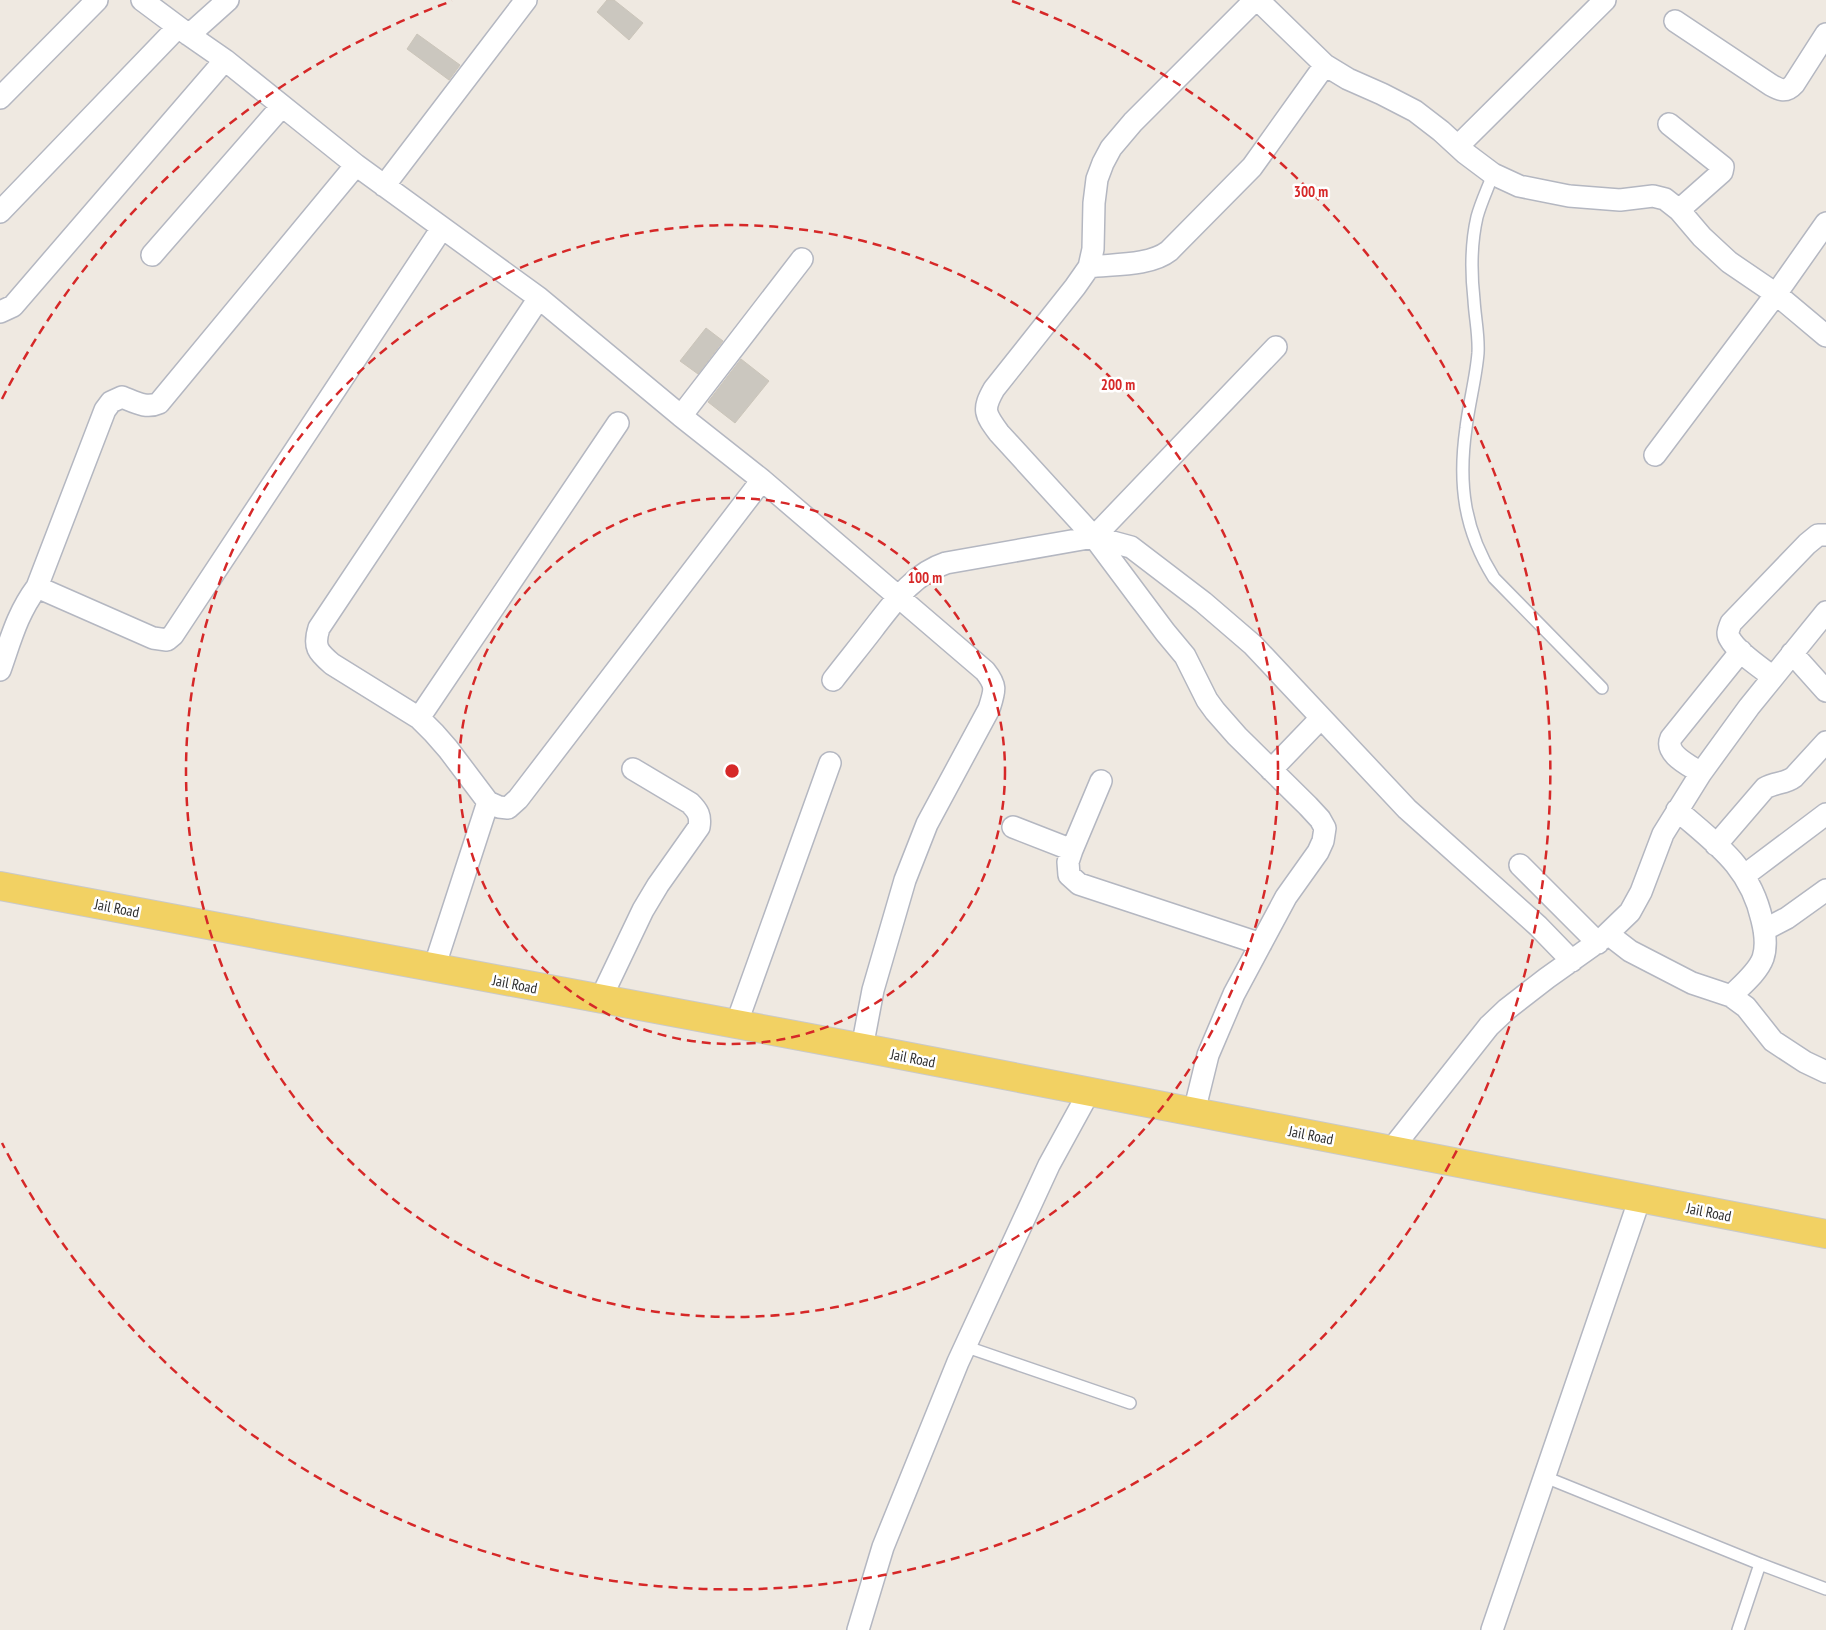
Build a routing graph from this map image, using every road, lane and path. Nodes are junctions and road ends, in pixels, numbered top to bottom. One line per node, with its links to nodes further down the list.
1 (97, 0): 12 (street)
2 (142, 0): 8 (street)
3 (228, 0): 8 (street)
4 (526, 0): 18 (street)
5 (1256, 0): 11 (street); 25 (street)
6 (1605, 0): 15 (street)
7 (1675, 21): 9 (street)
8 (183, 31): 10 (street); 20 (street)
9 (1826, 34)
10 (225, 60): 13 (street); 28 (street)
11 (1325, 65): 15 (street); 25 (street)
12 (0, 98)
13 (282, 106): 16 (street); 23 (street)
14 (1669, 124): 19 (street)
15 (1458, 146): 17 (street)
16 (356, 165): 18 (street); 37 (street)
17 (1493, 174): 19 (street); 46 (lane)
18 (384, 186): 22 (street)
19 (1679, 210): 26 (street)
20 (0, 212)
21 (1826, 223): 26 (street)
22 (442, 228): 27 (street); 37 (street)
23 (152, 255)
24 (802, 259): 31 (street)
25 (1089, 267): 36 (street)
26 (1776, 294): 29 (street); 33 (street)
27 (539, 298): 31 (street); 48 (street)
28 (0, 312)
29 (1826, 336)
30 (1276, 347): 36 (street)
31 (681, 416): 34 (street)
32 (618, 423): 48 (street)
33 (1655, 455)
34 (762, 480): 38 (street); 56 (street)
35 (1826, 535): 41 (street)
36 (1094, 537): 38 (street); 49 (street); 53 (street)
37 (38, 587): 40 (street)
38 (899, 596): 45 (street); 74 (street)
39 (1826, 612): 42 (street)
40 (9, 615): 43 (street)
41 (1741, 651): 44 (street); 54 (street)
42 (1792, 653): 44 (street); 47 (street)
43 (0, 670)
44 (1772, 677): 54 (street)
45 (833, 680)
46 (1602, 688)
47 (1826, 691)
48 (418, 718): 56 (street)
49 (1321, 718): 53 (street); 69 (street)
50 (1826, 742): 60 (street)
51 (830, 763): 73 (street)
52 (633, 769): 72 (street)
53 (1272, 770): 68 (street)
54 (1701, 773): 57 (street)
55 (1101, 781): 61 (street)
56 (488, 802): 70 (street)
57 (1677, 810): 60 (street); 67 (street)
58 (1826, 814): 63 (street)
59 (1013, 827): 61 (street)
60 (1716, 845): 63 (street)
61 (1072, 850): 68 (street)
62 (1520, 865): 67 (street)
63 (1745, 875): 66 (street)
64 (0, 886): 70 (main road, Jail Road)
65 (1826, 890): 66 (street)
66 (1764, 930): 71 (street)
67 (1603, 938): 69 (street); 71 (street)
68 (1261, 944): 77 (street)
69 (1572, 961): 78 (street)
70 (434, 968): 72 (main road, Jail Road)
71 (1731, 996): 75 (street)
72 (600, 1000): 73 (main road, Jail Road)
73 (736, 1025): 74 (main road, Jail Road)
74 (862, 1048): 76 (main road, Jail Road)
75 (1826, 1072)
76 (1089, 1092): 77 (main road, Jail Road); 81 (street)
77 (1194, 1112): 78 (main road, Jail Road)
78 (1391, 1150): 79 (main road, Jail Road)
79 (1640, 1198): 80 (main road, Jail Road); 83 (street)
80 (1826, 1234)
81 (964, 1346): 82 (lane); 86 (street)
82 (1130, 1403)
83 (1545, 1477): 84 (lane); 87 (street)
84 (1760, 1564): 85 (lane); 88 (lane)
85 (1826, 1589)
86 (858, 1630)
87 (1492, 1630)
88 (1738, 1630)

